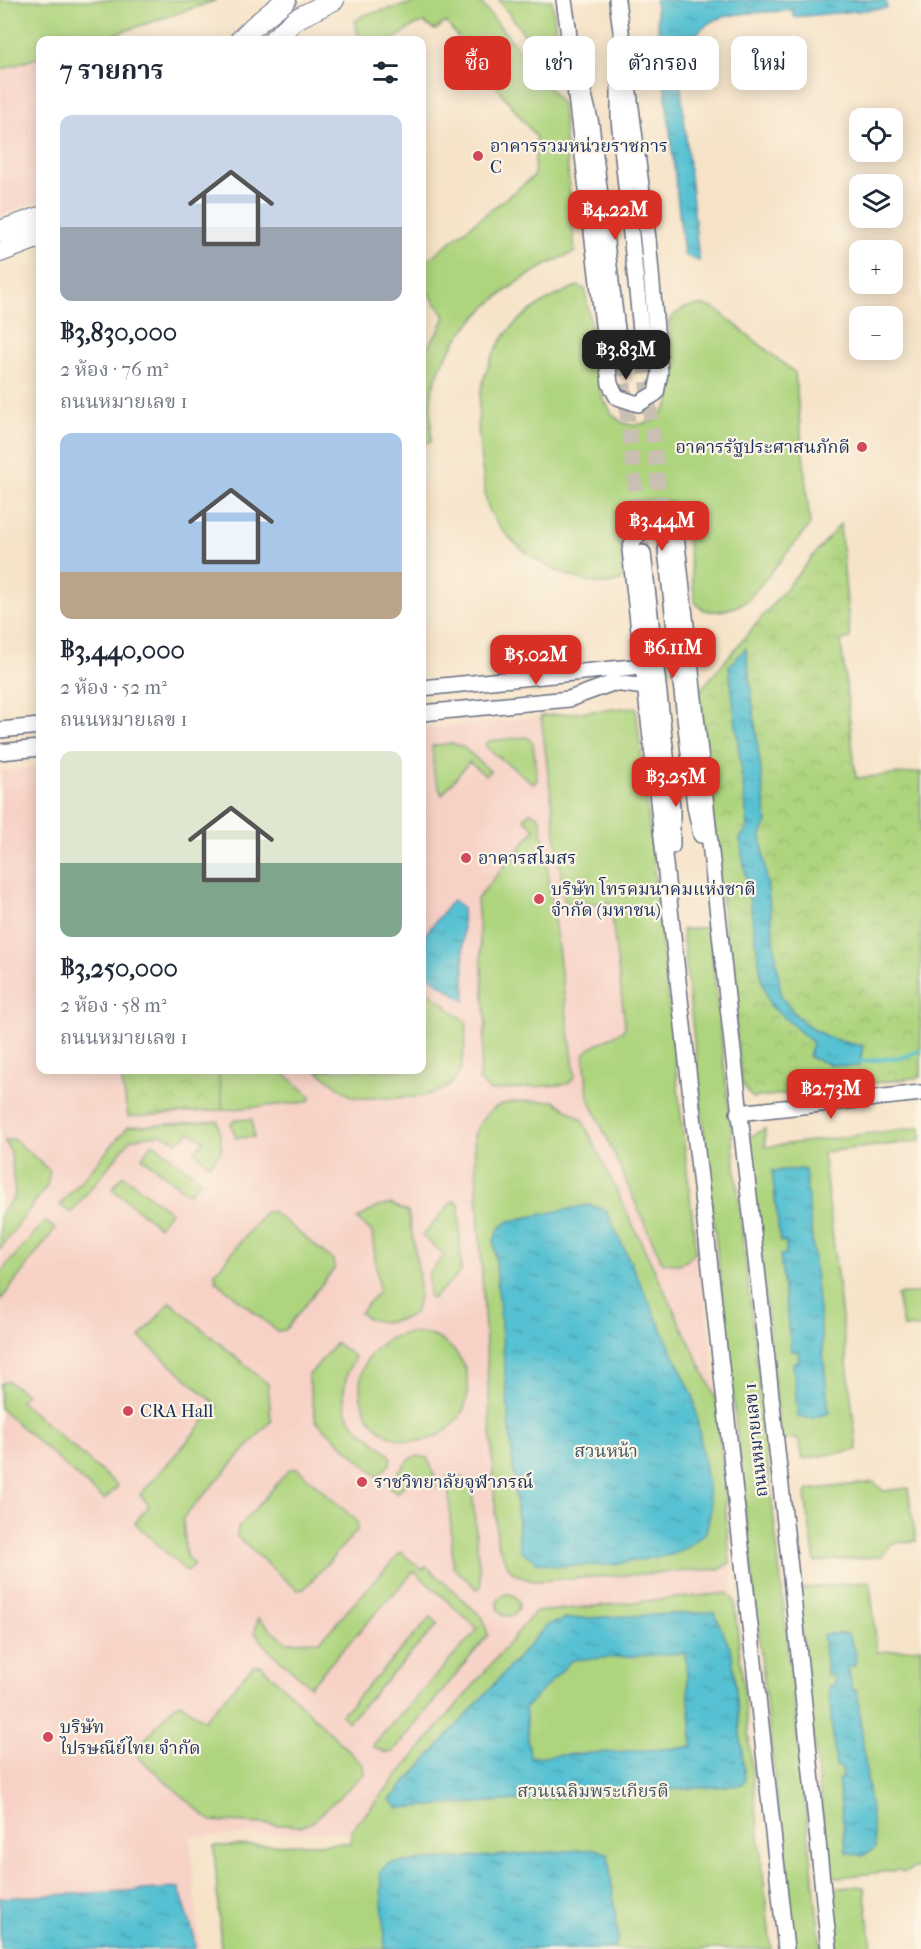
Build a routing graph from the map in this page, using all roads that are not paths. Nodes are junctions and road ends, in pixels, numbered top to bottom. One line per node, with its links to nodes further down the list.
1 (286, 0): 6 (street)
2 (334, 0): 7 (street)
3 (564, 0): 5 (street)
4 (618, 6): 5 (street); 12 (street)
5 (567, 20): 13 (street)
6 (244, 36)
7 (277, 36)
8 (36, 218): 9 (street)
9 (0, 231)
10 (36, 238): 11 (street)
11 (0, 252)
12 (644, 359)
13 (621, 362)
14 (666, 550): 26 (street, ถนนหมายเลข 1)
15 (643, 553): 27 (street, ถนนหมายเลข 1)
16 (643, 666): 17 (street); 18 (street, ถนนหมายเลข 1); 26 (street, ถนนหมายเลข 1)
17 (577, 673): 19 (street); 20 (street)
18 (646, 687): 20 (street); 27 (street, ถนนหมายเลข 1)
19 (426, 688)
20 (569, 699): 21 (street)
21 (426, 713)
22 (36, 726): 23 (street)
23 (0, 730)
24 (36, 748): 25 (street)
25 (0, 752)
26 (719, 926): 29 (street, ถนนหมายเลข 1)
27 (673, 933): 30 (street, ถนนหมายเลข 1)
28 (921, 1093): 29 (street)
29 (738, 1113): 31 (street, ถนนหมายเลข 1)
30 (786, 1949)
31 (829, 1949)

